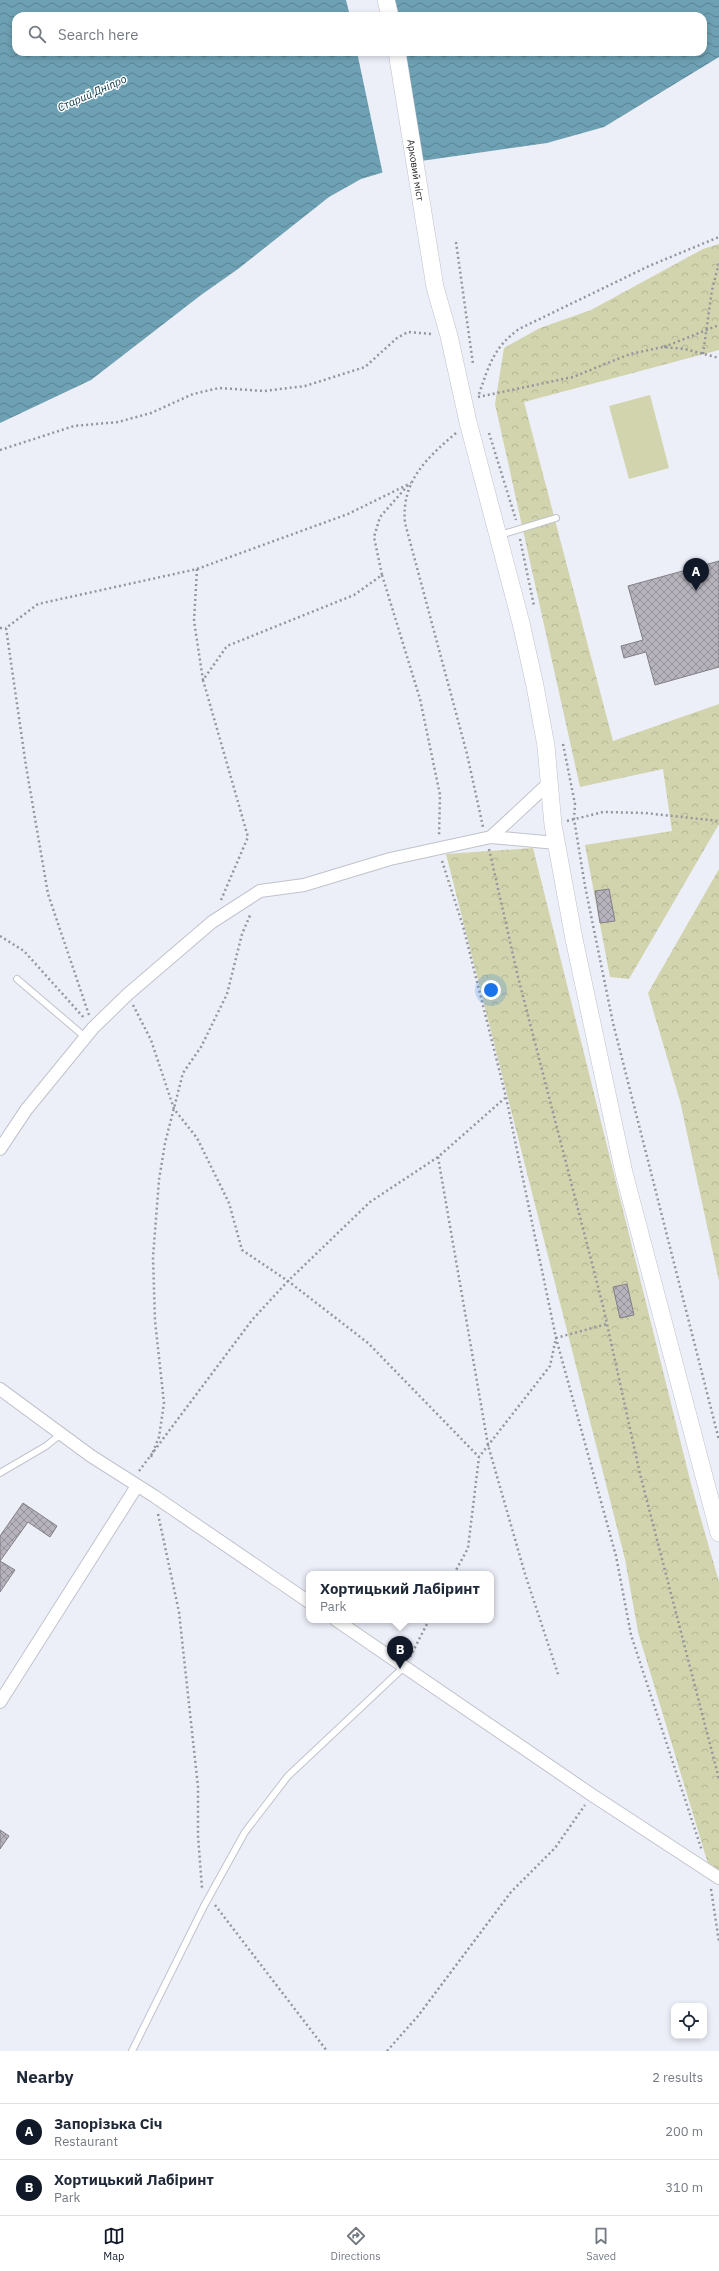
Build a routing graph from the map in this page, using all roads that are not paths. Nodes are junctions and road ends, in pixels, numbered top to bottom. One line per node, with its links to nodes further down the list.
1 (386, 0): 2 (main road)
2 (389, 12)
3 (398, 56): 5 (main road, Арковий міст)
4 (556, 518): 5 (lane)
5 (498, 536): 6 (main road, Арковий міст)
6 (548, 784): 7 (street); 8 (main road, Арковий міст)
7 (489, 838): 8 (street); 10 (street)
8 (556, 843): 16 (main road, Арковий міст)
9 (17, 979): 10 (lane)
10 (89, 1033): 11 (street)
11 (0, 1149)
12 (0, 1389): 13 (street)
13 (61, 1434): 14 (lane); 15 (street)
14 (0, 1473)
15 (134, 1483): 18 (street); 21 (street)
16 (713, 1491): 17 (main road, Арковий міст)
17 (719, 1533)
18 (306, 1600)
19 (340, 1623): 20 (street)
20 (404, 1667): 22 (street); 23 (lane)
21 (0, 1702)
22 (714, 1875)
23 (132, 2051)

